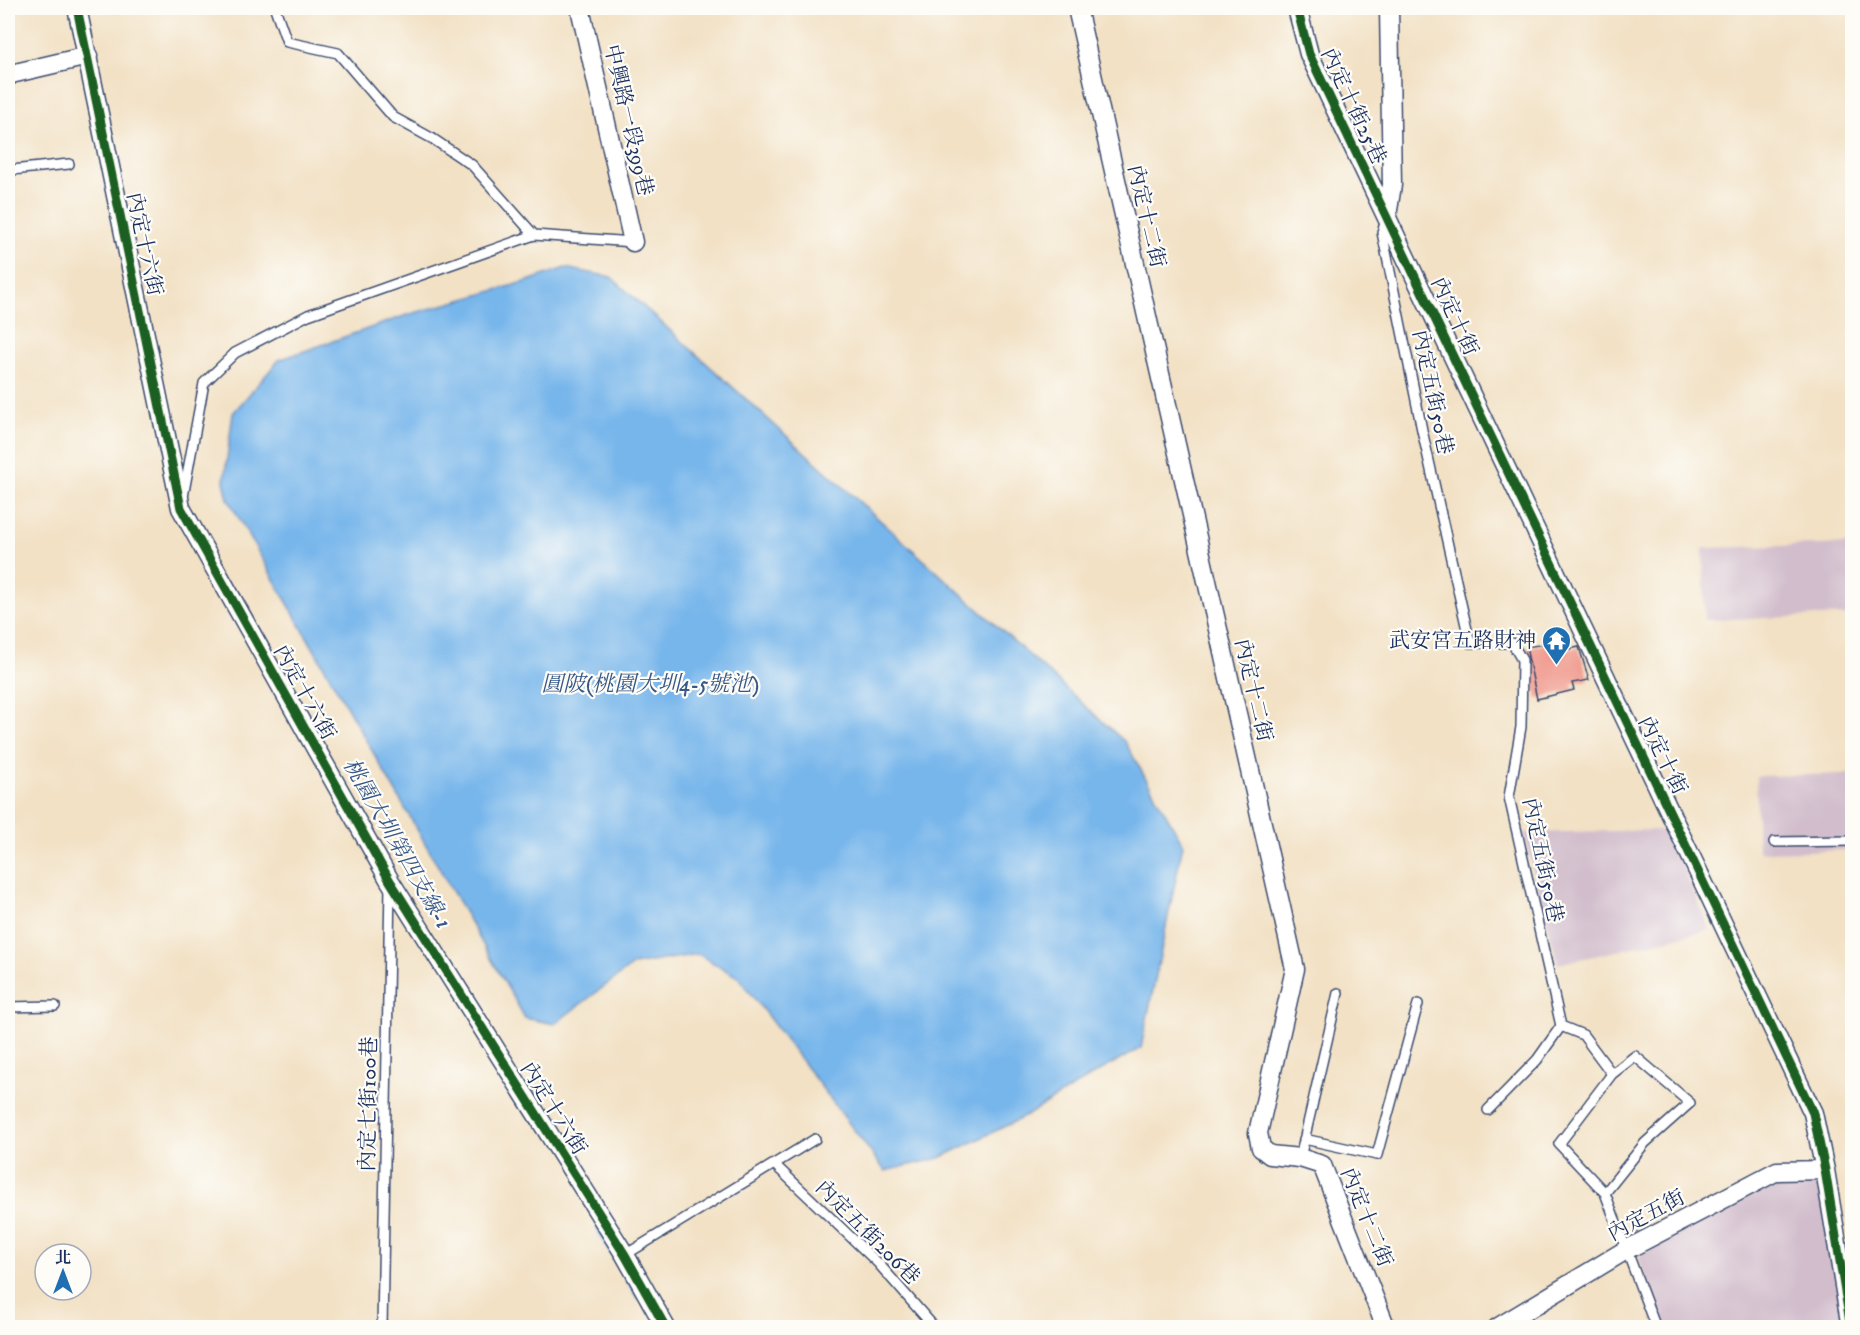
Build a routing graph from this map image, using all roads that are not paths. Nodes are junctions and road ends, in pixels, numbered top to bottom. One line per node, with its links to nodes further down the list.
1 (77, 8): 7 (street, 內定十六街)
2 (275, 8): 12 (lane)
3 (580, 8): 13 (street, 中興路一段399巷)
4 (1077, 8): 27 (street, 內定十二街)
5 (1297, 8): 11 (street, 內定十街25巷)
6 (1389, 8): 11 (street)
7 (83, 57): 8 (street); 14 (street, 內定十六街)
8 (8, 77)
9 (69, 164): 10 (lane)
10 (8, 168)
11 (1387, 216): 22 (lane, 內定五街50巷); 29 (street, 內定十街)
12 (534, 235): 13 (lane); 14 (lane)
13 (633, 242)
14 (181, 508): 17 (street, 內定十六街)
15 (1852, 841): 16 (lane)
16 (1774, 842)
17 (390, 881): 32 (street, 內定十六街); 33 (lane, 內定七街100巷)
18 (1338, 993): 26 (lane)
19 (1418, 1004): 26 (lane)
20 (54, 1006): 21 (lane)
21 (8, 1007)
22 (1561, 1026): 23 (lane); 24 (lane)
23 (1612, 1074): 30 (lane); 30 (lane)
24 (1488, 1110)
25 (815, 1139): 28 (lane)
26 (1304, 1139): 27 (lane)
27 (1300, 1158): 36 (street, 內定十二街)
28 (774, 1164): 32 (lane); 35 (lane, 內定五街206巷)
29 (1825, 1170): 31 (street, 內定五街); 39 (street, 內定十街)
30 (1605, 1193): 31 (lane)
31 (1626, 1250): 37 (street, 內定五街); 38 (lane)
32 (626, 1255): 34 (street, 內定十六街)
33 (382, 1328)
34 (666, 1328)
35 (935, 1328)
36 (1386, 1328)
37 (1497, 1328)
38 (1656, 1328)
39 (1851, 1328)

